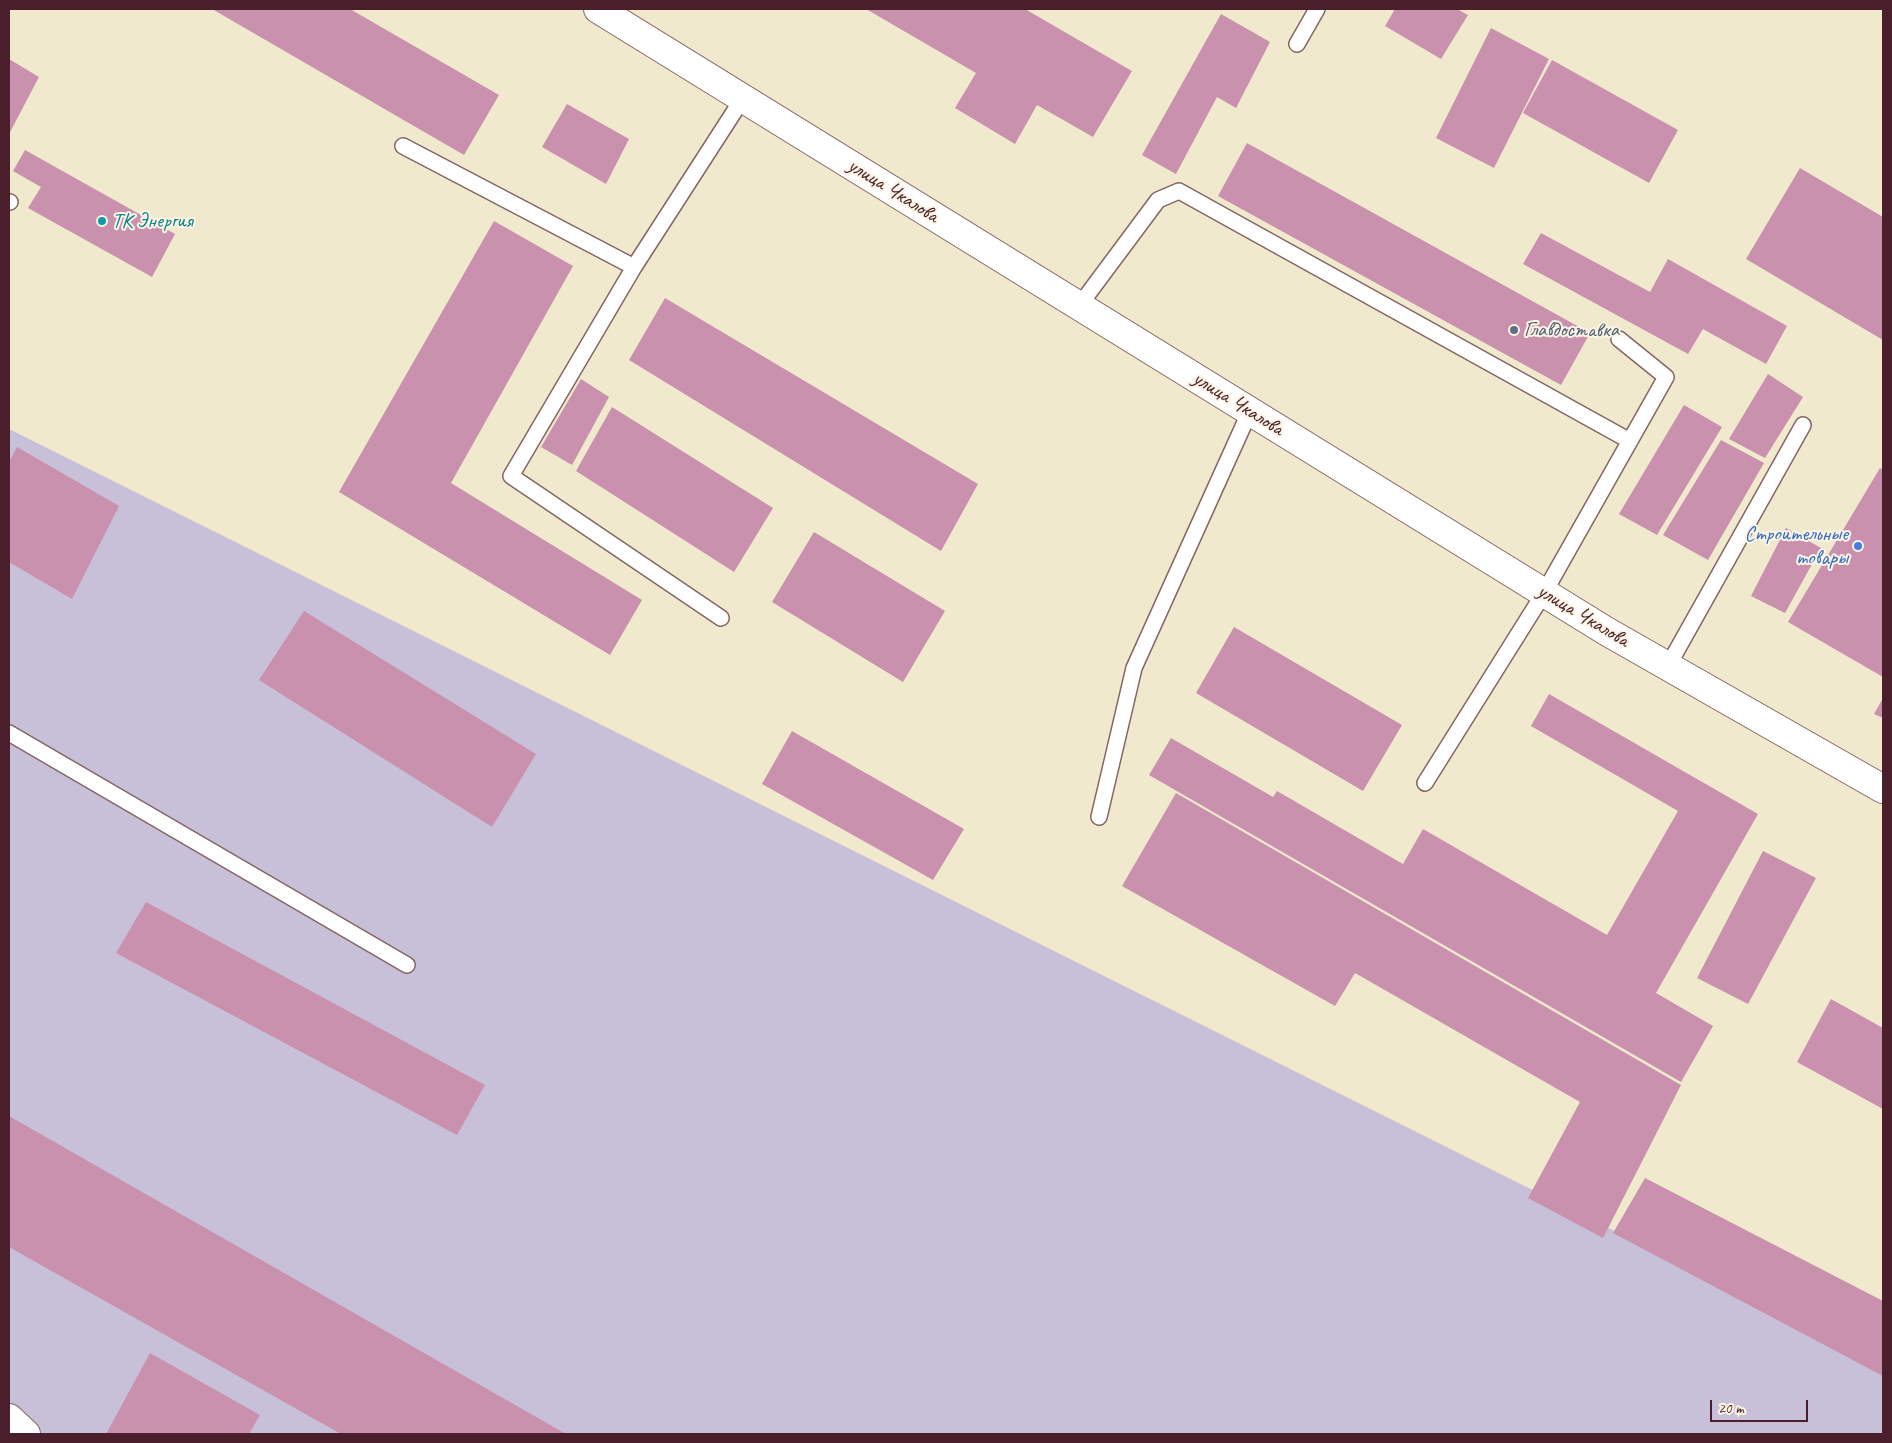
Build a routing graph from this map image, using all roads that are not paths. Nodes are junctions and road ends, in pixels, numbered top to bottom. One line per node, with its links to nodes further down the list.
1 (598, 9): 4 (street, улица Чкалова)
2 (1317, 9): 3 (lane)
3 (1297, 44)
4 (743, 98): 6 (lane); 7 (street, улица Чкалова)
5 (403, 146): 6 (lane)
6 (634, 267): 13 (lane)
7 (1079, 306): 9 (street, улица Чкалова); 11 (lane)
8 (1619, 340): 11 (lane)
9 (1250, 411): 12 (street, улица Чкалова); 18 (lane)
10 (1803, 425): 14 (lane)
11 (1630, 441): 12 (lane)
12 (1544, 593): 14 (street, улица Чкалова); 16 (lane)
13 (721, 618)
14 (1668, 666): 17 (street, улица Чкалова)
15 (9, 733): 19 (lane)
16 (1425, 783)
17 (1883, 789)
18 (1099, 817)
19 (407, 965)
20 (9, 1418): 21 (street)
21 (26, 1434)

